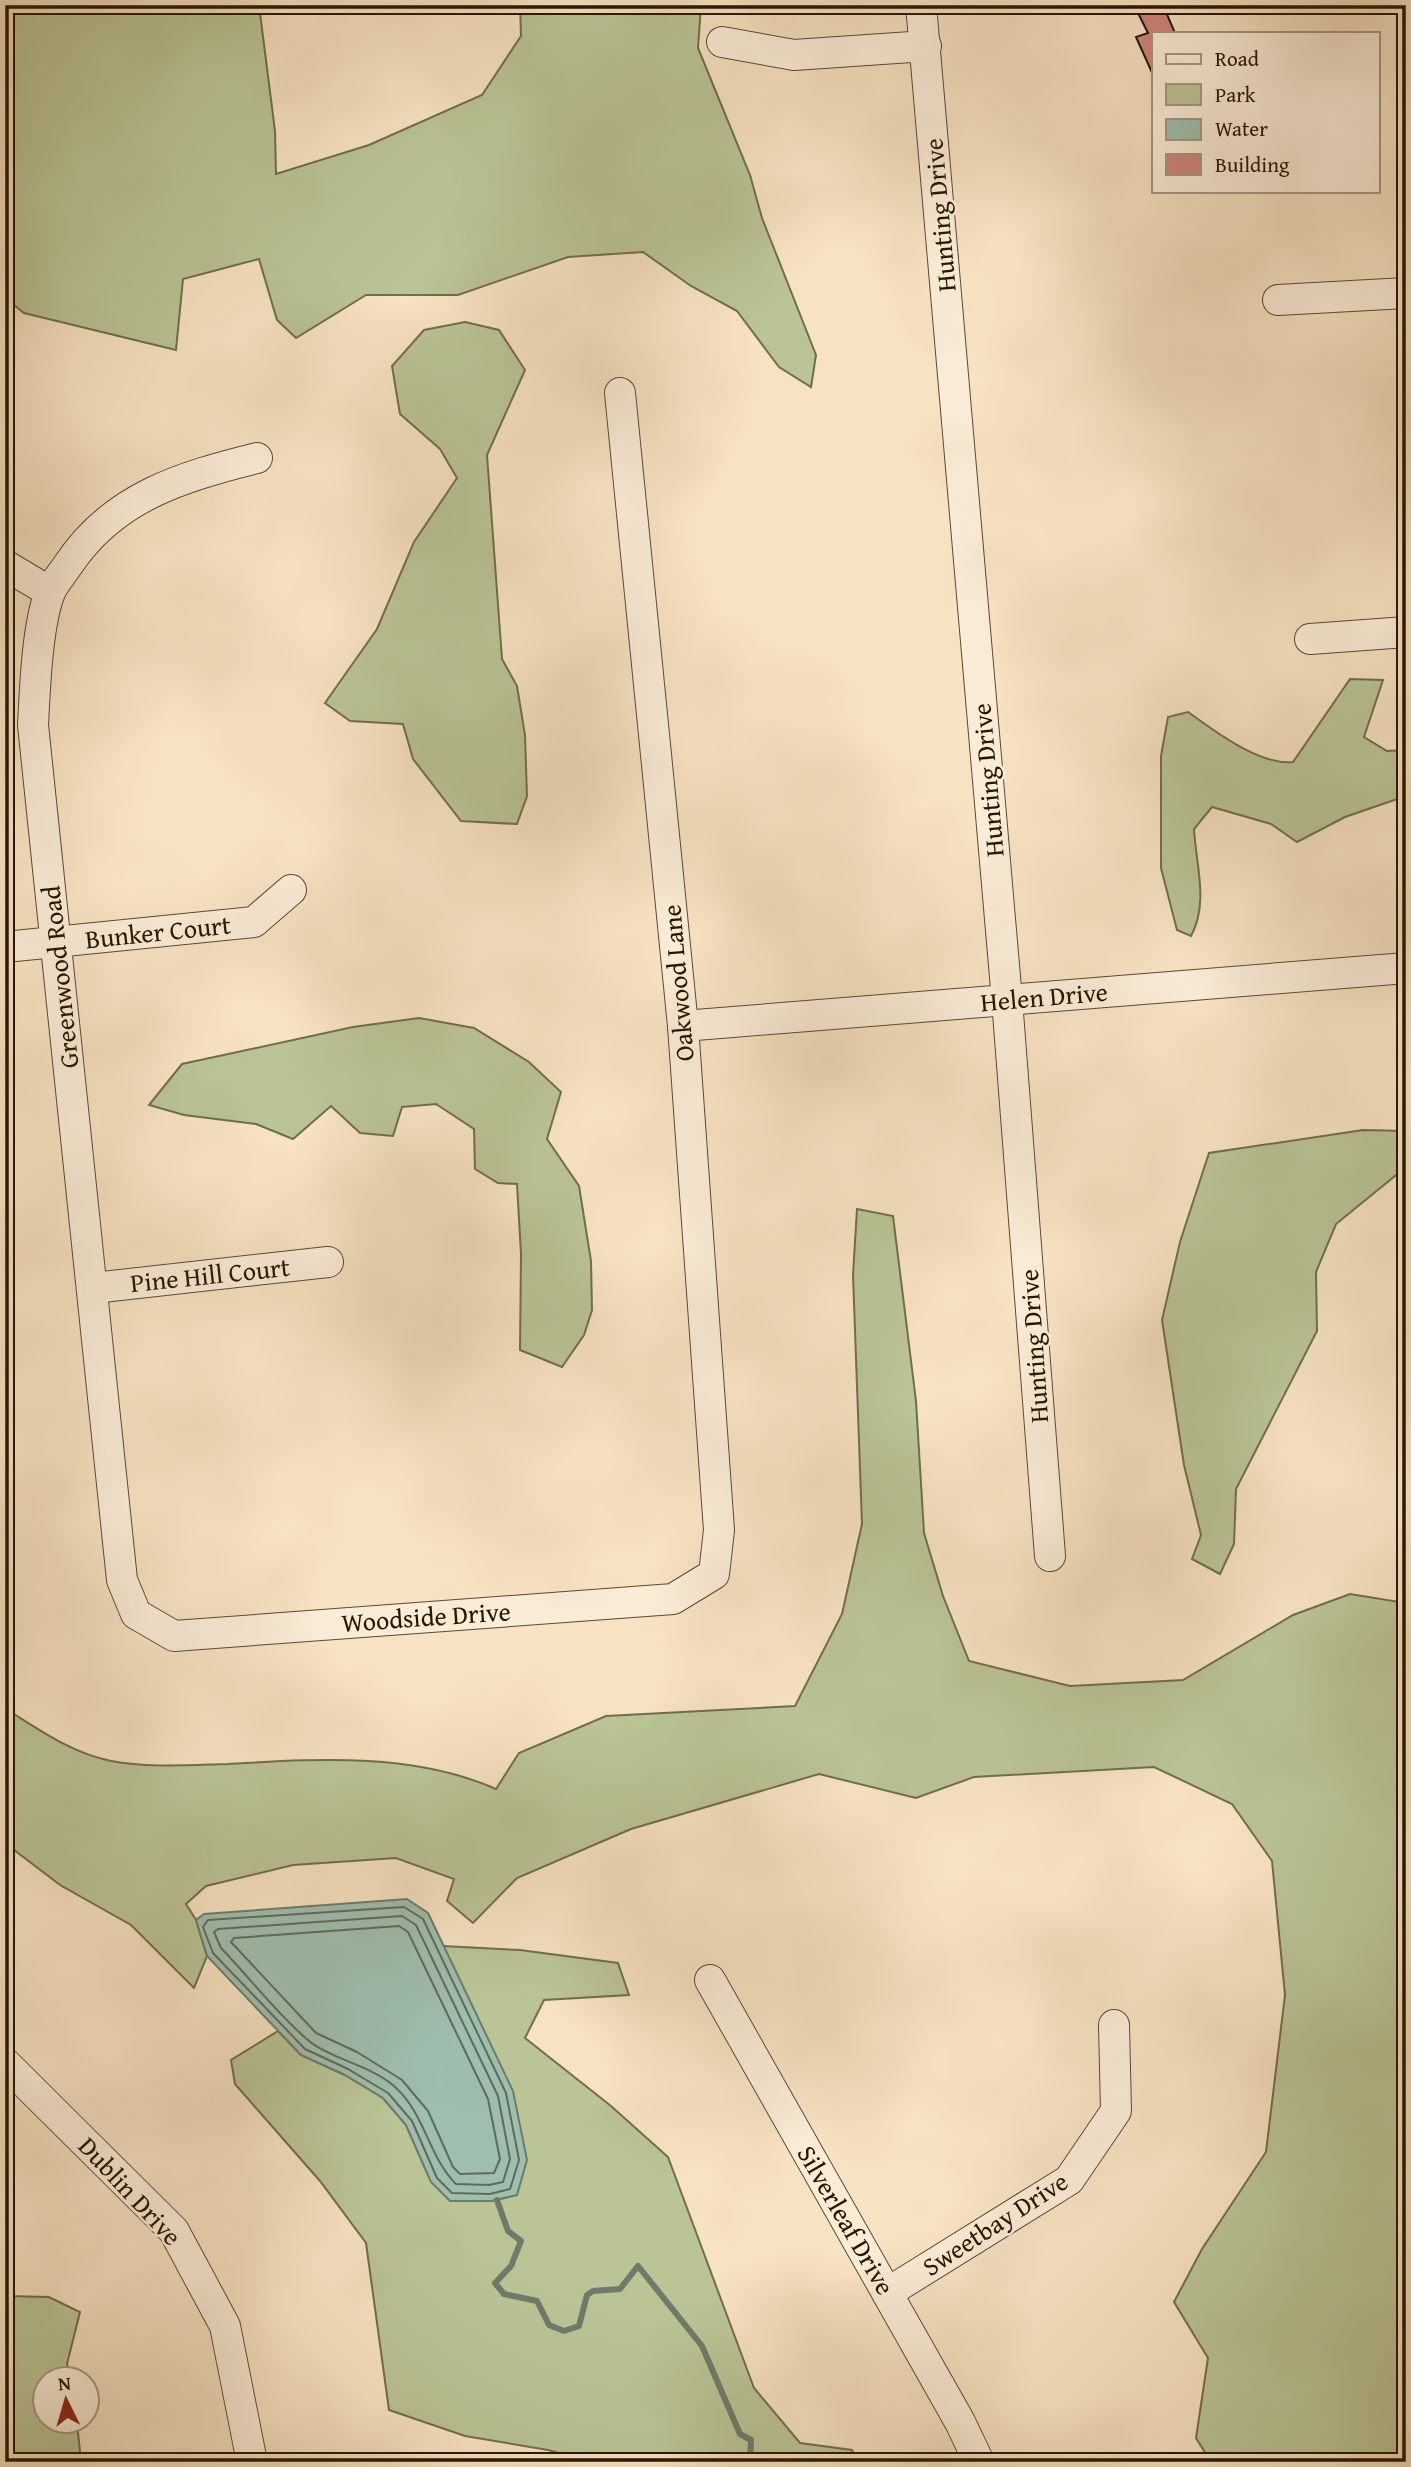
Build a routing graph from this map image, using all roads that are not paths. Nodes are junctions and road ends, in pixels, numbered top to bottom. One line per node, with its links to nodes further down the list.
1 (921, 5): 3 (street, Hunting Drive)
2 (722, 42): 3 (street)
3 (926, 46): 16 (street, Hunting Drive)
4 (1406, 293): 5 (street)
5 (1278, 300)
6 (620, 393): 17 (street, Oakwood Lane)
7 (257, 458): 9 (street, Greenwood Road)
8 (5, 565): 9 (street)
9 (50, 592): 13 (street, Greenwood Road)
10 (1406, 632): 11 (street)
11 (1310, 639)
12 (291, 890): 13 (street, Bunker Court)
13 (56, 943): 14 (street, Bunker Court); 19 (street, Greenwood Road)
14 (5, 947)
15 (1406, 968): 16 (street, Helen Drive)
16 (1007, 1000): 17 (street, Helen Drive); 20 (street, Hunting Drive)
17 (683, 1026): 21 (street, Oakwood Lane)
18 (328, 1262): 19 (street, Pine Hill Court)
19 (93, 1288): 22 (street, Greenwood Road)
20 (1050, 1556)
21 (714, 1574): 22 (street, Woodside Drive)
22 (136, 1614)
23 (710, 1980): 26 (street, Silverleaf Drive)
24 (1114, 2025): 26 (street, Sweetbay Drive)
25 (5, 2063): 27 (street, Dublin Drive)
26 (887, 2293): 28 (street, Silverleaf Drive)
27 (252, 2462)
28 (979, 2462)

